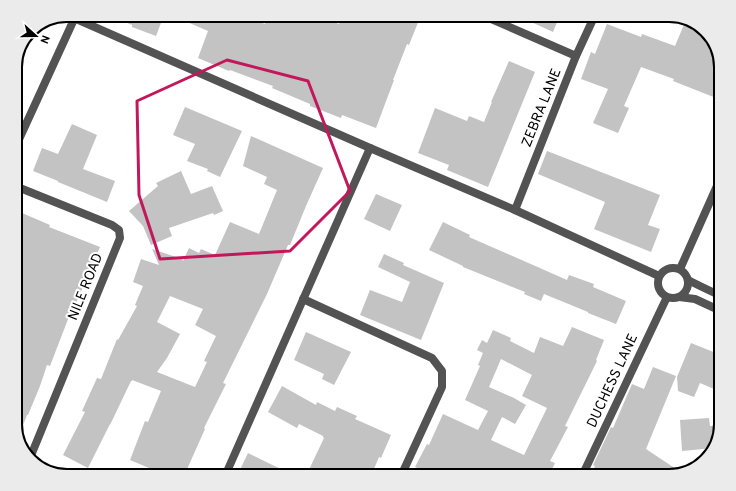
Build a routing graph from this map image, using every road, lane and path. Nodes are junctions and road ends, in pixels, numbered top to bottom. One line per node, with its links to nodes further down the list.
1 (72, 22): 6 (street)
2 (88, 22): 7 (street)
3 (498, 22): 5 (street)
4 (592, 22): 5 (street, ZEBRA LANE)
5 (576, 56): 10 (street, ZEBRA LANE)
6 (22, 133)
7 (370, 148): 10 (street); 17 (street)
8 (22, 189): 19 (street, NILE ROAD)
9 (714, 193): 11 (street)
10 (515, 210): 12 (street)
11 (680, 269): 12 (street); 13 (street)
12 (659, 276): 15 (street)
13 (688, 280): 14 (street); 16 (street)
14 (714, 293)
15 (667, 297): 16 (street); 22 (street, DUCHESS LANE)
16 (679, 297): 18 (street)
17 (303, 299): 20 (street); 21 (street)
18 (714, 308)
19 (32, 453)
20 (228, 469)
21 (404, 469)
22 (585, 469)

